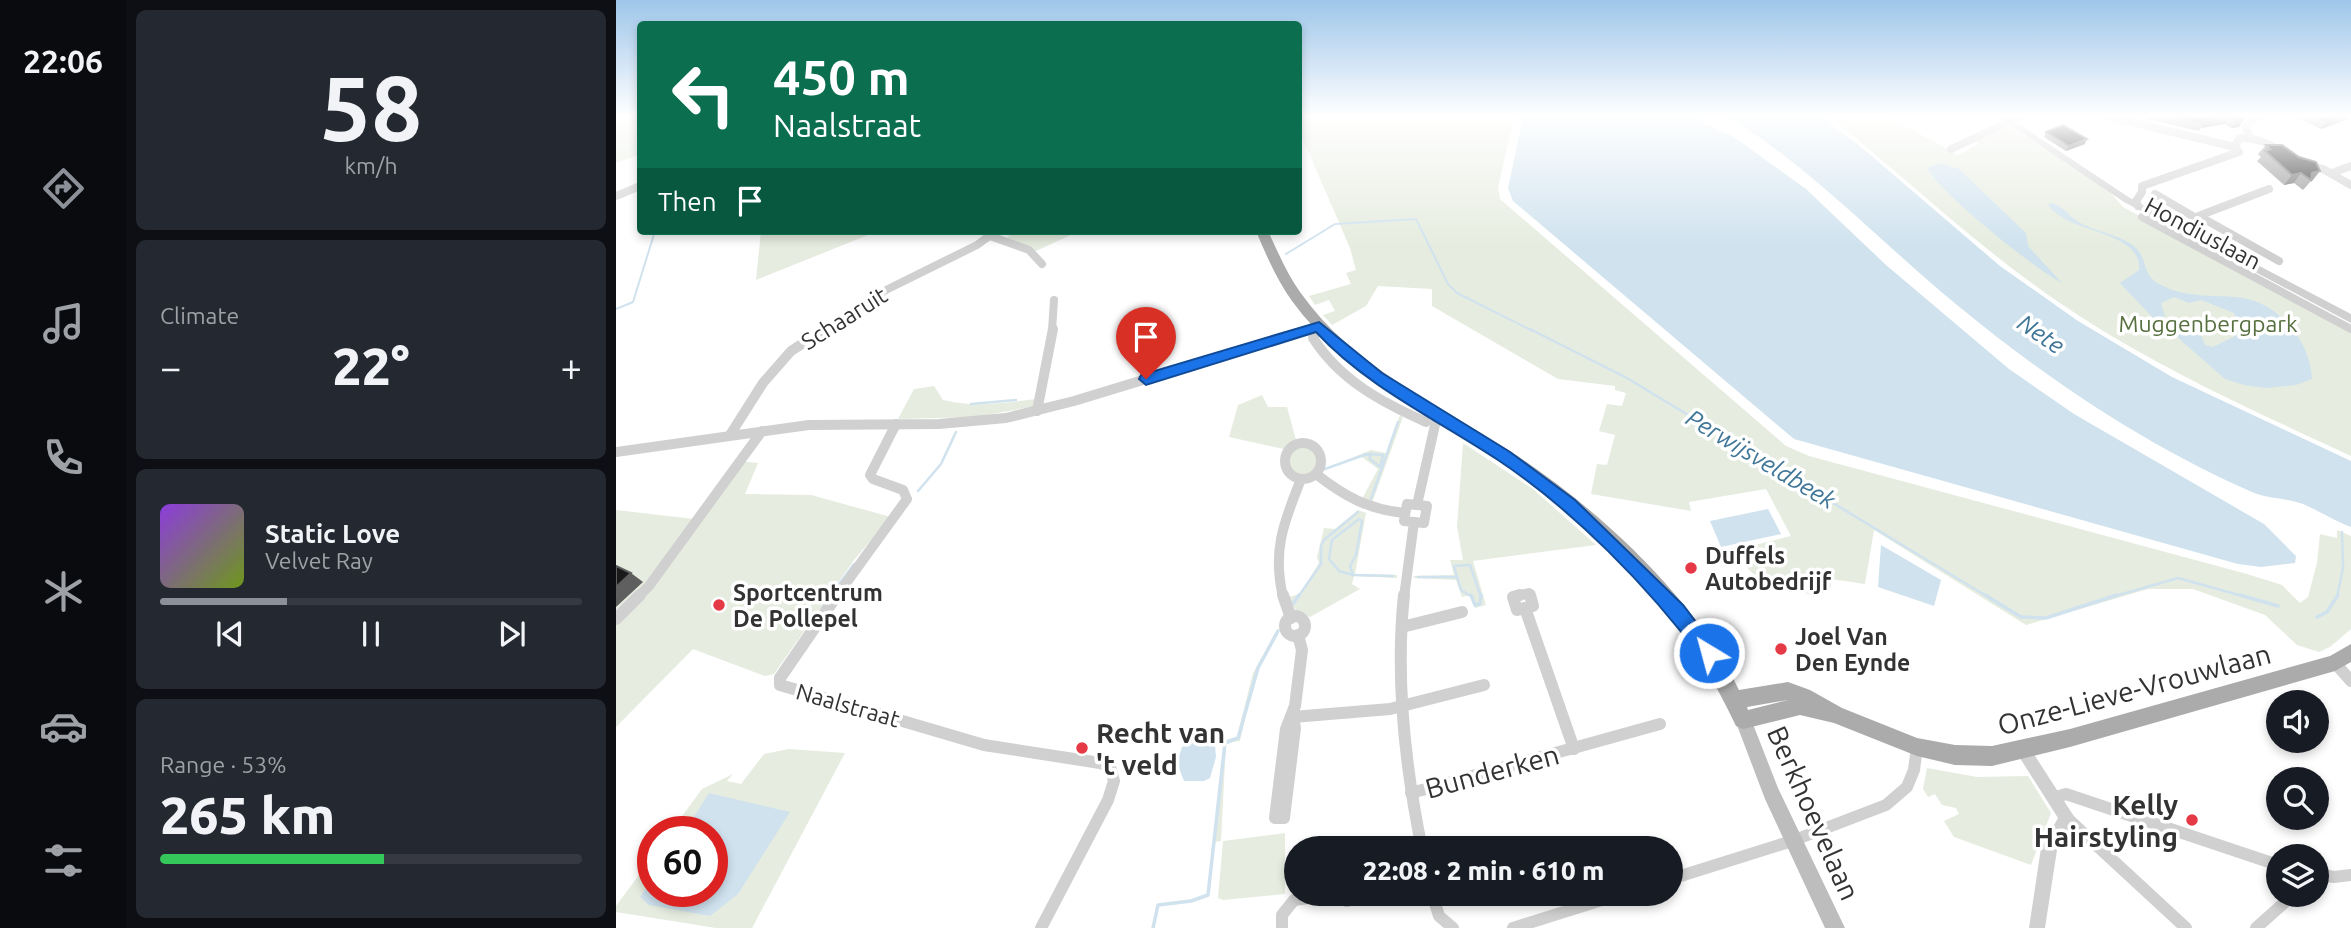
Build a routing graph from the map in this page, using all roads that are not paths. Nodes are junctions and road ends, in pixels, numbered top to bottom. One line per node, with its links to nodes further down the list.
1 (2069, 160): 6 (street, Hondiuslaan)
2 (2215, 160): 12 (street)
3 (2295, 161): 5 (street)
4 (2351, 166): 5 (street)
5 (2332, 173): 7 (street)
6 (2090, 175): 12 (street, Hondiuslaan)
7 (2351, 185)
8 (637, 187): 11 (street)
9 (2269, 189): 14 (street)
10 (2155, 194): 14 (street, Hondiuslaan)
11 (616, 196)
12 (2137, 202): 14 (street, Hondiuslaan)
13 (2142, 217): 14 (street, Hondiuslaan)
14 (2187, 224): 18 (street, Hondiuslaan); 20 (street, Hondiuslaan); 25 (street, Hondiuslaan)
15 (990, 235): 32 (street, Schaaruit)
16 (997, 235): 19 (street, Schaaruit)
17 (1264, 235): 24 (main road)
18 (2278, 261)
19 (1042, 264)
20 (2313, 295): 22 (street, Hondiuslaan); 23 (street, Hondiuslaan)
21 (1054, 300): 28 (street)
22 (2351, 311)
23 (2351, 319)
24 (1319, 327): 26 (main road); 27 (street); 28 (street)
25 (2351, 329)
26 (1369, 372): 27 (street); 29 (main road)
27 (1354, 383): 29 (street)
28 (1037, 411): 30 (street)
29 (1431, 419): 36 (street); 45 (main road)
30 (895, 424): 31 (street); 67 (street, Naalstraat)
31 (762, 431): 32 (street); 40 (street)
32 (730, 435): 33 (street)
33 (616, 452)
34 (1316, 474): 35 (street); 35 (street); 37 (street)
35 (1301, 479): 48 (street)
36 (1417, 505): 37 (street); 37 (street)
37 (1410, 518): 41 (street)
38 (1525, 608): 52 (street, Bunderken)
39 (1462, 612): 41 (street)
40 (616, 619)
41 (1402, 627): 46 (street)
42 (2343, 658): 43 (street); 53 (main road, Onze-Lieve-Vrouwlaan)
43 (2351, 681)
44 (1485, 685): 46 (street)
45 (1735, 700): 47 (main road); 49 (main road)
46 (1402, 706): 48 (street); 54 (street)
47 (1835, 714): 49 (main road); 51 (main road, Onze-Lieve-Vrouwlaan)
48 (1293, 717): 48 (street)
49 (1743, 720): 58 (main road, Berkhoevelaan)
50 (1660, 724): 52 (street, Bunderken)
51 (1917, 747): 53 (main road, Onze-Lieve-Vrouwlaan); 58 (street)
52 (1574, 750): 54 (street, Bunderken)
53 (2023, 750): 55 (street)
54 (1411, 793): 57 (street)
55 (2053, 798): 56 (street); 59 (street)
56 (2067, 818): 72 (street); 73 (street)
57 (1419, 836)
58 (1792, 841): 61 (street); 71 (main road, Berkhoevelaan)
59 (2266, 861)
60 (2329, 874): 62 (street)
61 (1683, 875)
62 (2351, 875)
63 (1289, 906): 68 (street)
64 (1436, 906): 69 (street)
65 (1583, 906): 70 (street)
66 (2279, 907): 74 (street)
67 (1041, 928)
68 (1282, 928)
69 (1453, 928)
70 (1513, 928)
71 (1835, 928)
72 (2037, 928)
73 (2186, 928)
74 (2256, 928)

